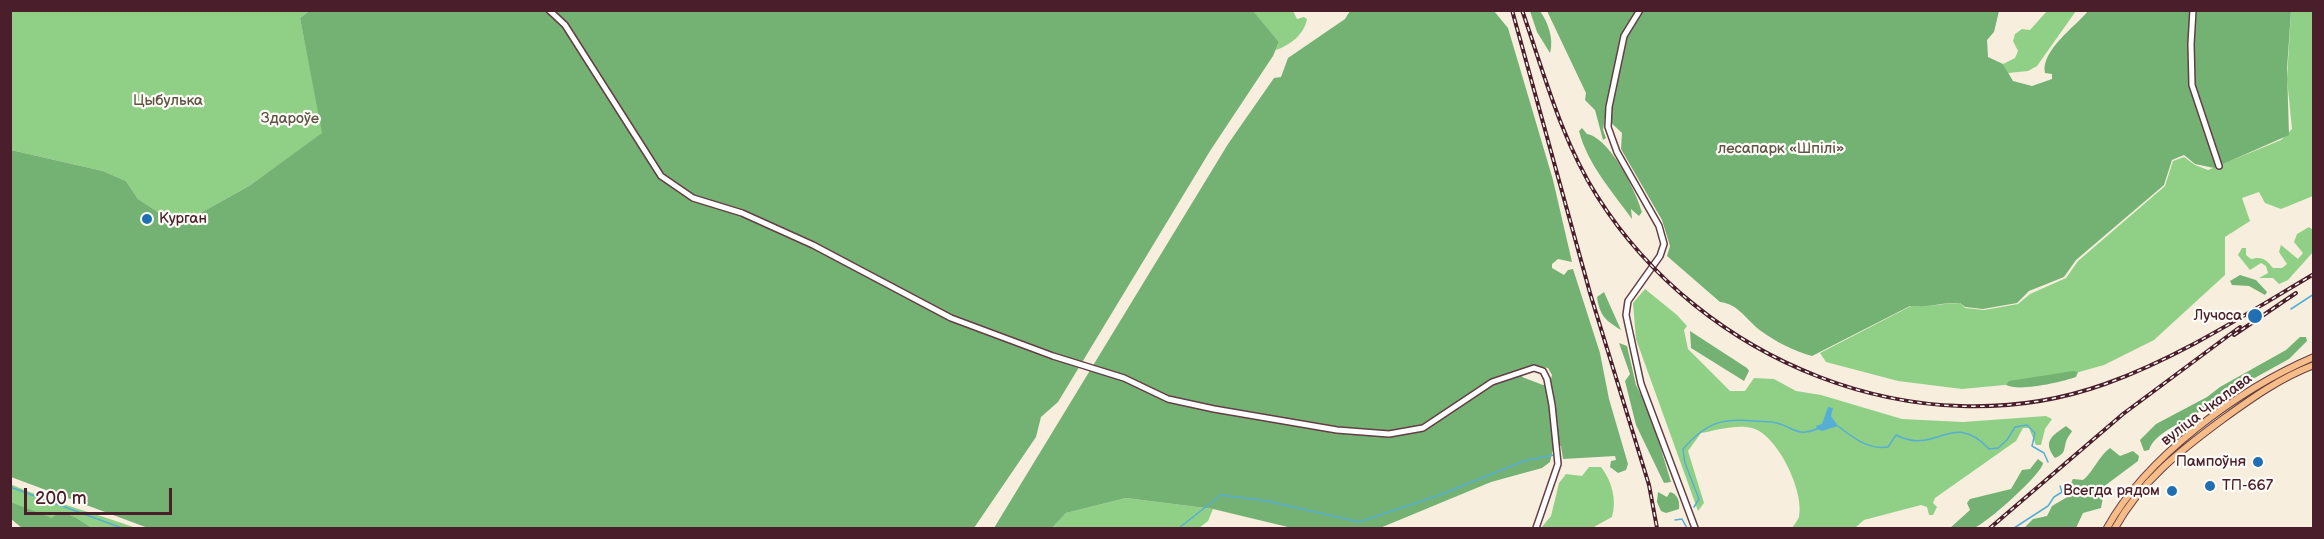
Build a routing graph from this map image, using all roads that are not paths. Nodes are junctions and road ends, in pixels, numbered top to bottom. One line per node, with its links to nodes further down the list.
1 (549, 10): 8 (street)
2 (1640, 10): 9 (street)
3 (2193, 10): 4 (street)
4 (2219, 166)
5 (2313, 357): 7 (main road, вуліца Чкалава)
6 (2313, 365): 7 (main road, вуліца Чкалава)
7 (2162, 463): 10 (main road, вуліца Чкалава); 11 (main road, вуліца Чкалава)
8 (1536, 528)
9 (1695, 528)
10 (2107, 528)
11 (2115, 528)

